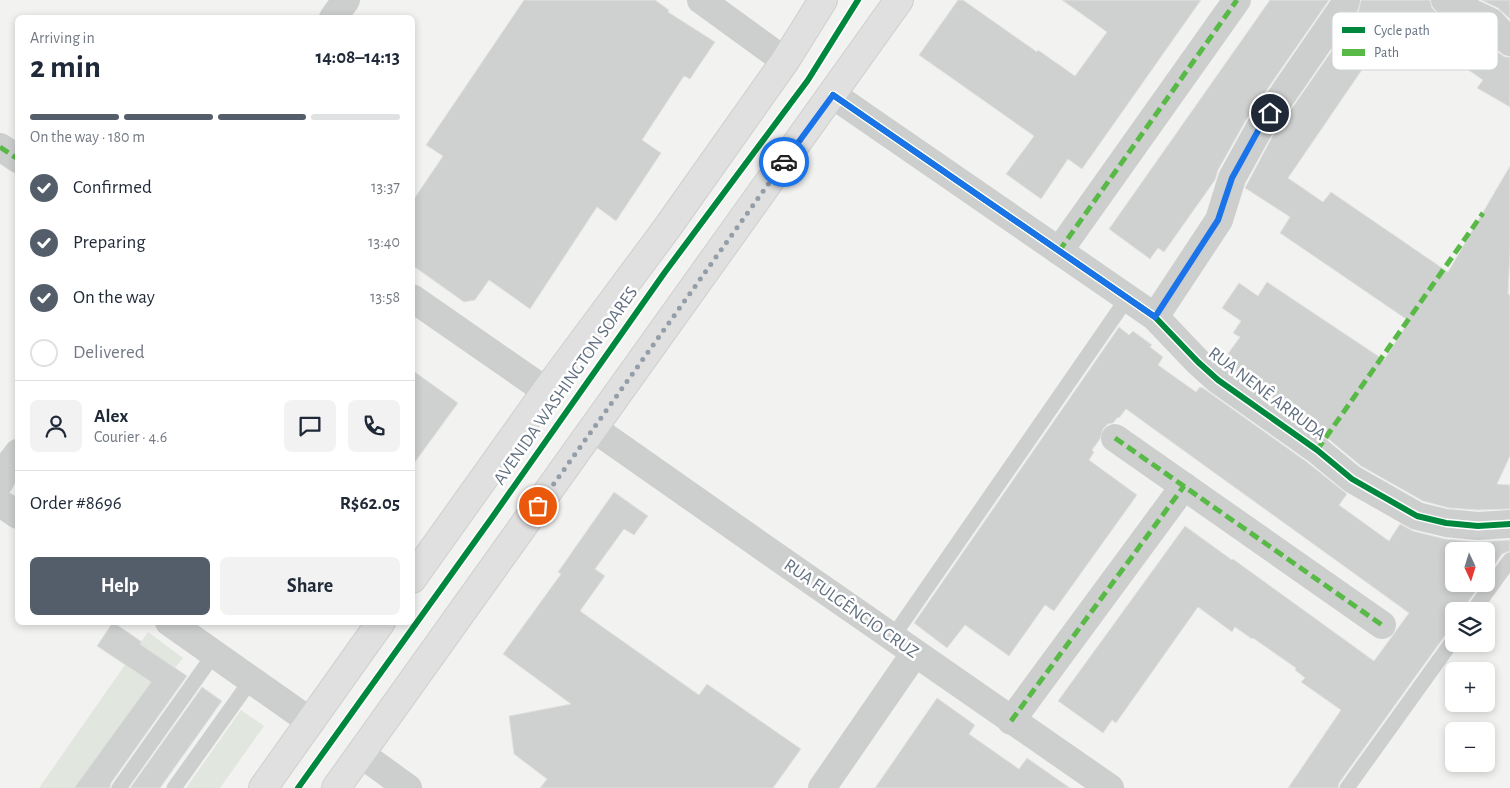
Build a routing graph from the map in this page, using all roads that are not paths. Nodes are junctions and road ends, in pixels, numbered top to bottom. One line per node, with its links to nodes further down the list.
1 (346, 0): 10 (street)
2 (701, 0): 14 (street)
3 (823, 0): 14 (highway, AVENIDA WASHINGTON SOARES)
4 (900, 0): 15 (highway)
5 (1237, 0): 18 (street)
6 (1346, 0): 8 (street)
7 (1445, 0): 9 (street)
8 (1339, 12)
9 (1470, 12)
10 (335, 15)
11 (1332, 23): 21 (street)
12 (1498, 29): 13 (street)
13 (1510, 42)
14 (786, 61): 22 (highway, AVENIDA WASHINGTON SOARES)
15 (833, 95): 18 (street, RUA NENÊ ARRUDA); 23 (highway)
16 (0, 147): 17 (street)
17 (15, 158)
18 (1059, 251): 19 (street, RUA NENÊ ARRUDA)
19 (1128, 298): 21 (street, RUA NENÊ ARRUDA); 37 (lane)
20 (415, 300): 22 (street)
21 (1155, 317): 30 (street, RUA NENÊ ARRUDA)
22 (546, 391): 32 (highway, AVENIDA WASHINGTON SOARES)
23 (593, 428): 37 (street, RUA FULGÊNCIO CRUZ); 44 (highway)
24 (1115, 438): 27 (street)
25 (15, 457): 26 (street)
26 (0, 482)
27 (1184, 486): 36 (street); 42 (street)
28 (0, 503): 29 (street)
29 (15, 513)
30 (1510, 524)
31 (1510, 560): 33 (lane)
32 (415, 574)
33 (1480, 602)
34 (173, 625): 40 (street)
35 (379, 625): 43 (highway)
36 (1382, 625)
37 (892, 638): 39 (street, RUA FULGÊNCIO CRUZ)
38 (1445, 651): 52 (lane)
39 (915, 653): 42 (street, RUA FULGÊNCIO CRUZ); 50 (street)
40 (214, 654): 41 (street); 45 (lane)
41 (251, 680): 43 (street); 46 (lane)
42 (1011, 721): 51 (street, RUA FULGÊNCIO CRUZ)
43 (311, 722): 47 (highway)
44 (361, 754): 48 (highway); 49 (street)
45 (119, 788)
46 (174, 788)
47 (263, 788)
48 (336, 788)
49 (408, 788)
50 (822, 788)
51 (1110, 788)
52 (1347, 788)

